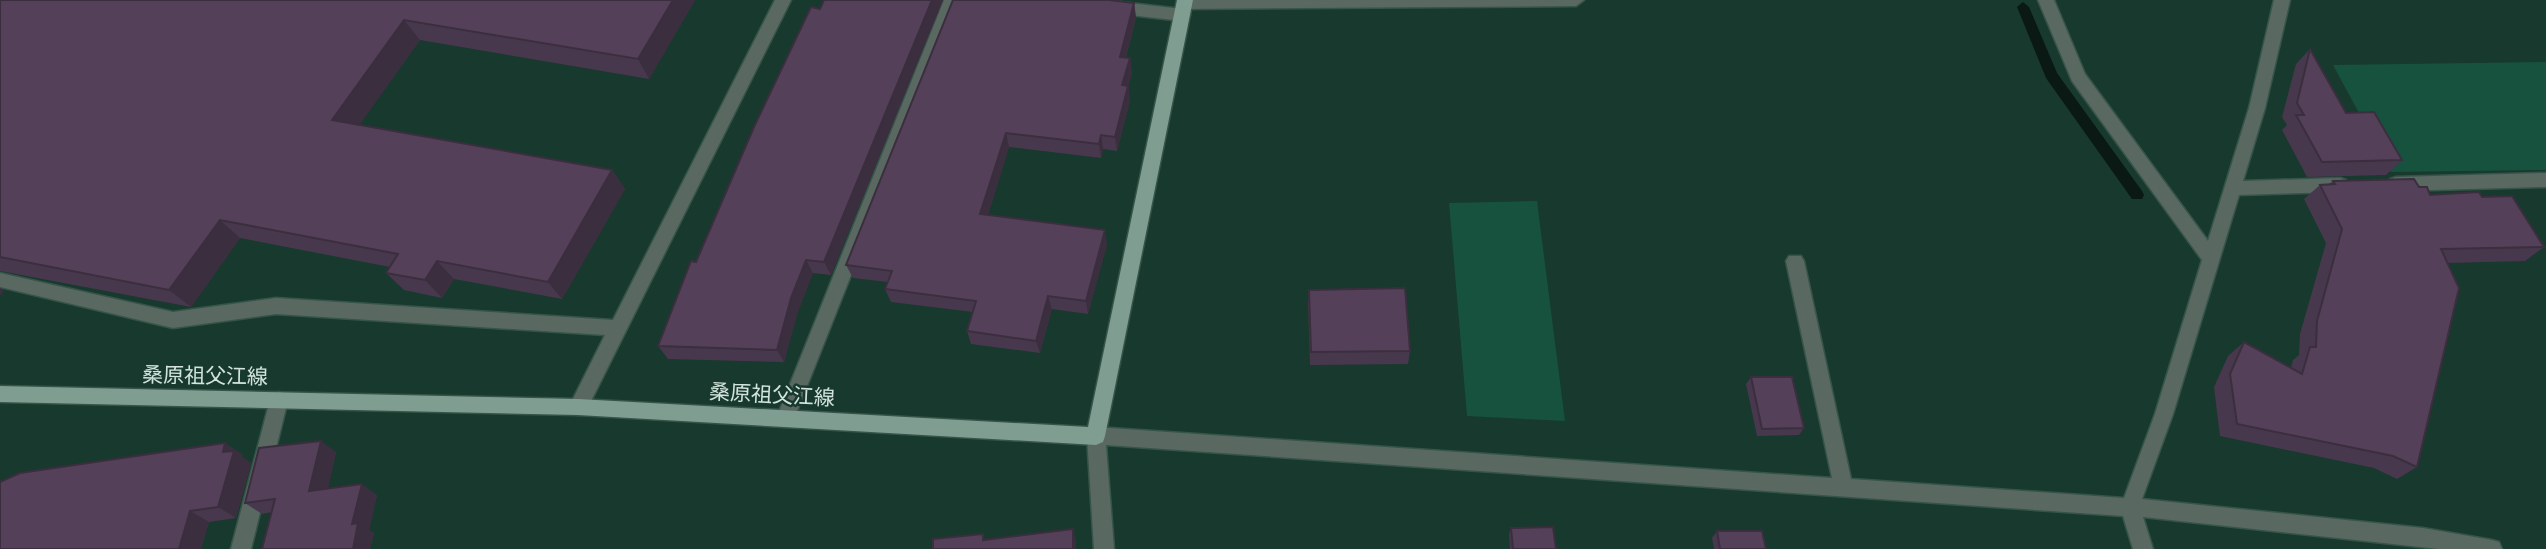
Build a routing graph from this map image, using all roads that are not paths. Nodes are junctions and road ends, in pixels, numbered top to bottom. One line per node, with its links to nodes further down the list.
1 (783, 0): 15 (street)
2 (952, 0): 19 (street)
3 (1576, 0): 7 (street)
4 (2046, 0): 12 (street)
5 (2282, 0): 11 (street)
6 (1101, 5): 7 (street)
7 (1183, 6): 20 (main road)
8 (2546, 180): 9 (street)
9 (2383, 184)
10 (2355, 185): 11 (street)
11 (2233, 188): 12 (street)
12 (2211, 259): 22 (street)
13 (1796, 261): 21 (street)
14 (0, 280): 15 (street)
15 (618, 328): 18 (street)
16 (0, 394): 17 (main road, 桑原祖父江線)
17 (279, 400): 18 (main road, 桑原祖父江線); 23 (street)
18 (578, 407): 19 (main road, 桑原祖父江線)
19 (785, 419): 20 (main road, 桑原祖父江線)
20 (1096, 436): 21 (street); 24 (street)
21 (1843, 485): 22 (street)
22 (2130, 507): 25 (street); 26 (street)
23 (242, 549)
24 (1104, 549)
25 (2143, 549)
26 (2492, 549)

